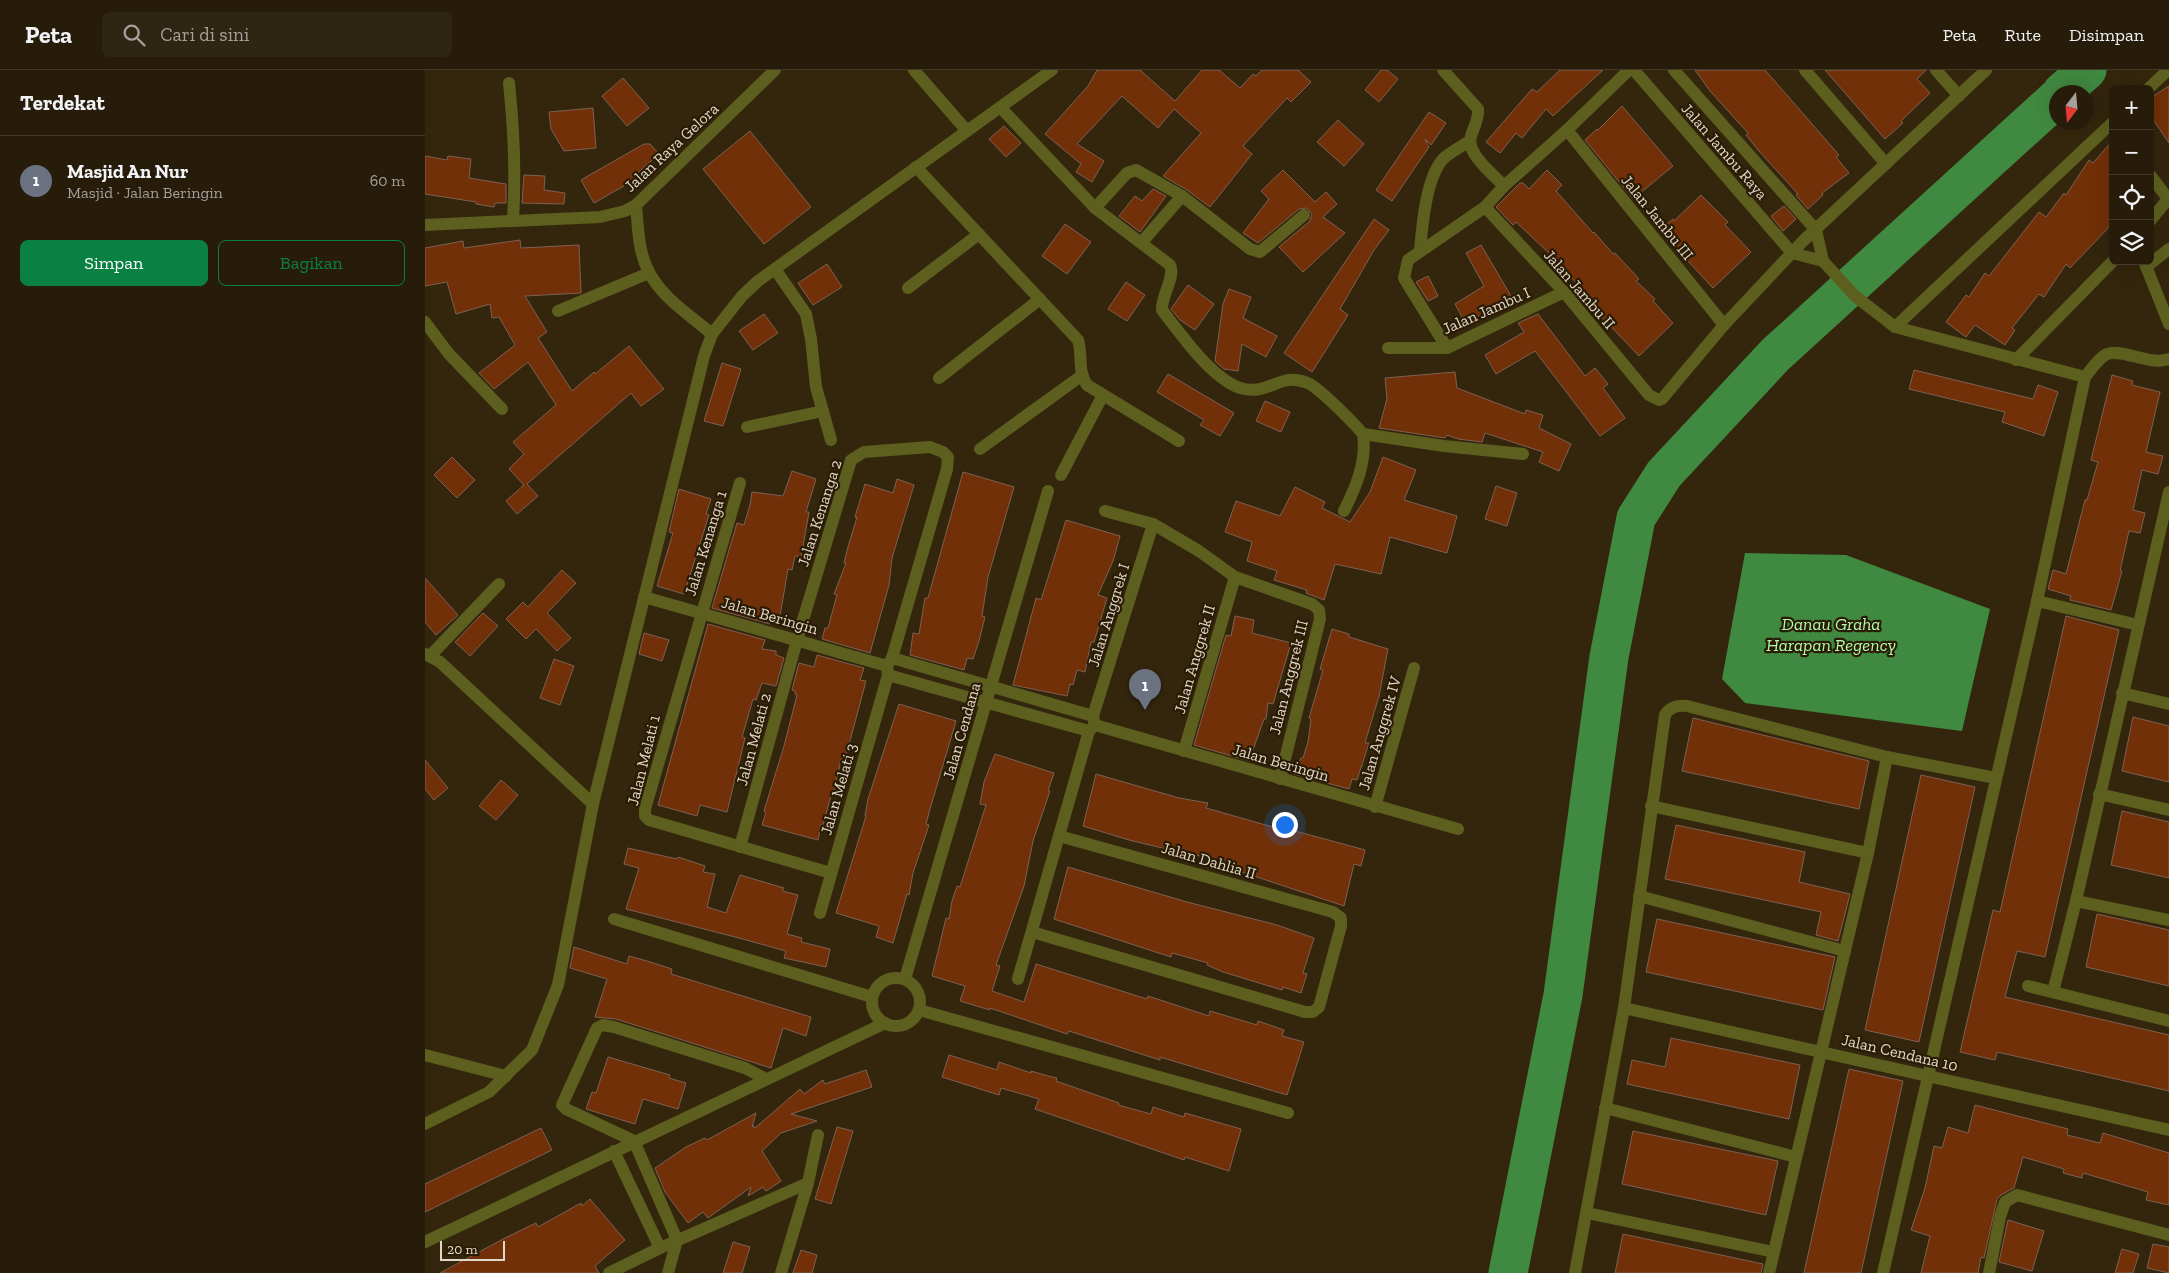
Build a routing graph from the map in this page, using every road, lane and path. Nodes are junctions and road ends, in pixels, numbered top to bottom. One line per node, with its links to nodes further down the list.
1 (775, 70): 26 (street, Jalan Raya Gelora)
2 (914, 70): 18 (street)
3 (1052, 70): 15 (street)
4 (1443, 70): 19 (street)
5 (1629, 70): 17 (street)
6 (1634, 70): 38 (street, Jalan Jambu Raya)
7 (1674, 70): 33 (street, Jalan Jambu Raya)
8 (1805, 70): 20 (street)
9 (1936, 70): 14 (street)
10 (1986, 70): 14 (street)
11 (2168, 70): 13 (street)
12 (509, 83): 31 (street)
13 (2152, 85)
14 (1959, 96): 20 (street)
15 (1001, 108): 18 (street); 28 (street)
16 (2109, 127): 52 (street)
17 (1567, 130): 23 (street); 51 (street, Jalan Jambu III)
18 (967, 131): 21 (street)
19 (1470, 141): 23 (street); 37 (street)
20 (1886, 164): 33 (street)
21 (916, 167): 34 (street); 43 (street)
22 (2154, 180): 25 (street)
23 (1504, 186): 27 (street)
24 (1182, 196): 28 (street); 29 (street); 35 (street)
25 (2169, 200): 30 (street)
26 (635, 204): 31 (street, Jalan Raya Gelora); 44 (street)
27 (1485, 207): 37 (street); 46 (street, Jalan Jambu II)
28 (1095, 208): 35 (street)
29 (1304, 215)
30 (2154, 216)
31 (513, 220): 32 (street, Jalan Raya Gelora)
32 (425, 225)
33 (1815, 230): 38 (street); 40 (street)
34 (979, 234): 45 (street); 47 (street)
35 (1141, 243): 65 (street)
36 (2169, 249): 39 (street)
37 (1420, 251): 55 (street)
38 (1792, 253): 40 (street); 51 (street)
39 (2154, 258)
40 (1823, 261): 52 (street)
41 (2109, 265): 57 (street)
42 (2145, 265): 50 (street)
43 (775, 269): 53 (street); 63 (street)
44 (649, 272): 48 (street); 53 (street)
45 (909, 288)
46 (1564, 292): 51 (street, Jalan Jambu II); 55 (street, Jalan Jambu I)
47 (1040, 299): 58 (street); 60 (street)
48 (558, 310)
49 (425, 322): 62 (street)
50 (2169, 324)
51 (1724, 325)
52 (1895, 328): 57 (street)
53 (712, 334): 80 (street)
54 (1388, 348): 55 (street, Jalan Jambu I)
55 (1447, 348)
56 (2169, 359): 59 (street)
57 (2016, 360): 59 (street)
58 (1081, 376): 61 (street); 68 (street)
59 (2085, 377): 81 (street)
60 (939, 378)
61 (1103, 395): 67 (street); 71 (street)
62 (502, 409)
63 (823, 411): 64 (street); 66 (street)
64 (747, 427)
65 (1363, 434): 70 (street); 75 (street)
66 (831, 440)
67 (1179, 441)
68 (980, 449)
69 (945, 454): 84 (street, Jalan Kenanga 2); 86 (street, Jalan Melati 3)
70 (1523, 454)
71 (1061, 475)
72 (740, 483): 82 (street, Jalan Kenanga 1)
73 (1048, 491): 88 (street, Jalan Cendana)
74 (2169, 492): 83 (street)
75 (1345, 510)
76 (1105, 511): 77 (street, Jalan Anggrek III)
77 (1153, 524): 78 (street, Jalan Anggrek III); 92 (street, Jalan Anggrek I)
78 (1235, 577): 93 (street, Jalan Anggrek II); 96 (street, Jalan Anggrek III)
79 (499, 584): 85 (street)
80 (644, 597): 82 (street, Jalan Beringin); 98 (street)
81 (2037, 601): 83 (street); 95 (street)
82 (701, 612): 84 (street, Jalan Beringin); 104 (street, Jalan Melati 1)
83 (2138, 625): 89 (street)
84 (797, 640): 86 (street, Jalan Beringin); 104 (street, Jalan Melati 2)
85 (428, 655): 98 (street)
86 (889, 666): 88 (street, Jalan Beringin); 90 (street, Jalan Beringin); 106 (street, Jalan Melati 3)
87 (1414, 668): 100 (street, Jalan Anggrek IV)
88 (991, 687): 90 (street, Jalan Cendana); 92 (street, Jalan Beringin)
89 (2122, 693): 91 (street); 97 (street)
90 (986, 702): 92 (street, Jalan Beringin); 115 (street, Jalan Cendana)
91 (2169, 704)
92 (1092, 724): 93 (street, Jalan Beringin); 103 (street, Jalan Anggrek I)
93 (1184, 751): 96 (street, Jalan Beringin)
94 (1887, 757): 95 (street); 99 (street); 105 (street)
95 (1996, 778): 125 (street)
96 (1279, 779): 100 (street, Jalan Beringin)
97 (2099, 794): 101 (street); 108 (street)
98 (593, 804): 126 (street)
99 (1651, 806): 105 (street); 107 (street)
100 (1375, 807): 102 (street, Jalan Beringin)
101 (2169, 810)
102 (1458, 829)
103 (1059, 836): 112 (street, Jalan Anggrek I); 112 (street, Jalan Dahlia II)
104 (740, 847): 106 (street, Jalan Melati 1)
105 (1868, 853): 113 (street)
106 (831, 873): 109 (street, Jalan Melati 3)
107 (1639, 896): 113 (street); 119 (street)
108 (2076, 901): 111 (street); 117 (street)
109 (820, 913)
110 (615, 920): 118 (street)
111 (2169, 920)
112 (1032, 932): 114 (street, Jalan Anggrek I)
113 (1845, 951): 123 (street)
114 (1018, 979)
115 (905, 980): 118 (street); 120 (street)
116 (2028, 986): 117 (street)
117 (2053, 992): 121 (street)
118 (872, 997): 122 (street)
119 (1624, 1008): 123 (street, Jalan Cendana 10); 128 (street)
120 (919, 1010): 122 (street); 129 (street)
121 (2169, 1020)
122 (885, 1023): 127 (street)
123 (1821, 1051): 125 (street, Jalan Cendana 10); 135 (street)
124 (425, 1055): 126 (street)
125 (1927, 1075): 131 (street, Jalan Cendana 10); 148 (street)
126 (506, 1076): 130 (street)
127 (766, 1079): 133 (street); 133 (street)
128 (1605, 1108): 135 (street); 137 (street)
129 (1288, 1113)
130 (425, 1124)
131 (2169, 1130)
132 (818, 1135): 136 (street)
133 (634, 1141): 134 (street); 139 (street)
134 (614, 1151): 140 (street); 141 (street)
135 (1796, 1157): 142 (street)
136 (808, 1183): 139 (street); 145 (street)
137 (1587, 1213): 142 (street); 146 (street)
138 (2169, 1236): 149 (street)
139 (677, 1240): 141 (street); 144 (street)
140 (425, 1242)
141 (660, 1248): 143 (street)
142 (1774, 1252): 147 (street)
143 (609, 1273)
144 (667, 1273)
145 (781, 1273)
146 (1575, 1273)
147 (1769, 1273)
148 (1883, 1273)
149 (1989, 1273)

